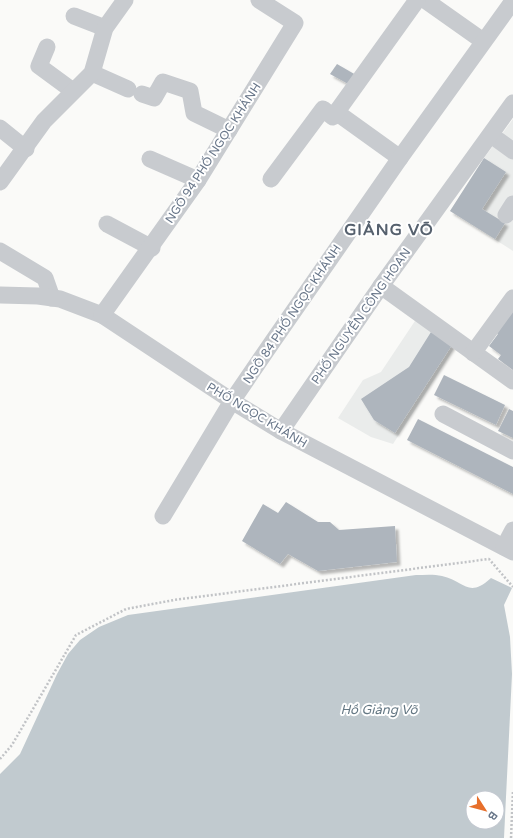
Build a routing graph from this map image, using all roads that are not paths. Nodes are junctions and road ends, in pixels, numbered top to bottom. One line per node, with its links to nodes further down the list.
1 (125, 0): 7 (street)
2 (259, 0): 15 (street, NGÕ 94 PHỐ NGỌC KHÁNH)
3 (417, 0): 13 (street)
4 (424, 0): 8 (street)
5 (513, 1): 8 (street, NGÕ 84 PHỐ NGỌC KHÁNH)
6 (74, 16): 7 (street)
7 (105, 28): 10 (street)
8 (483, 41): 19 (street, NGÕ 84 PHỐ NGỌC KHÁNH)
9 (47, 47): 11 (street)
10 (92, 72): 11 (street); 15 (street)
11 (73, 91): 17 (street)
12 (513, 103): 16 (street, PHỐ NGUYỄN CÔNG HOAN)
13 (336, 112): 19 (street); 21 (street)
14 (0, 128): 17 (street)
15 (229, 130): 22 (street, NGÕ 94 PHỐ NGỌC KHÁNH)
16 (491, 135): 18 (street); 27 (street, PHỐ NGUYỄN CÔNG HOAN)
17 (26, 149): 23 (street)
18 (513, 151)
19 (400, 158): 34 (street, NGÕ 84 PHỐ NGỌC KHÁNH)
20 (150, 159): 22 (street)
21 (271, 179)
22 (198, 180): 25 (street, NGÕ 94 PHỐ NGỌC KHÁNH)
23 (0, 182)
24 (107, 224): 25 (street)
25 (152, 248): 31 (street, NGÕ 94 PHỐ NGỌC KHÁNH)
26 (0, 251): 29 (street)
27 (381, 286): 32 (street); 36 (street, PHỐ NGUYỄN CÔNG HOAN)
28 (0, 295): 29 (street, PHỐ NGỌC KHÁNH)
29 (52, 298): 31 (street, PHỐ NGỌC KHÁNH)
30 (513, 298): 32 (street)
31 (102, 315): 34 (street, PHỐ NGỌC KHÁNH)
32 (473, 353): 33 (street)
33 (513, 381)
34 (232, 401): 36 (street, PHỐ NGỌC KHÁNH); 38 (street, NGÕ 84 PHỐ NGỌC KHÁNH)
35 (443, 414): 37 (street)
36 (281, 431): 40 (street, PHỐ NGỌC KHÁNH)
37 (513, 451)
38 (163, 516)
39 (513, 530): 40 (street)
40 (508, 550)

